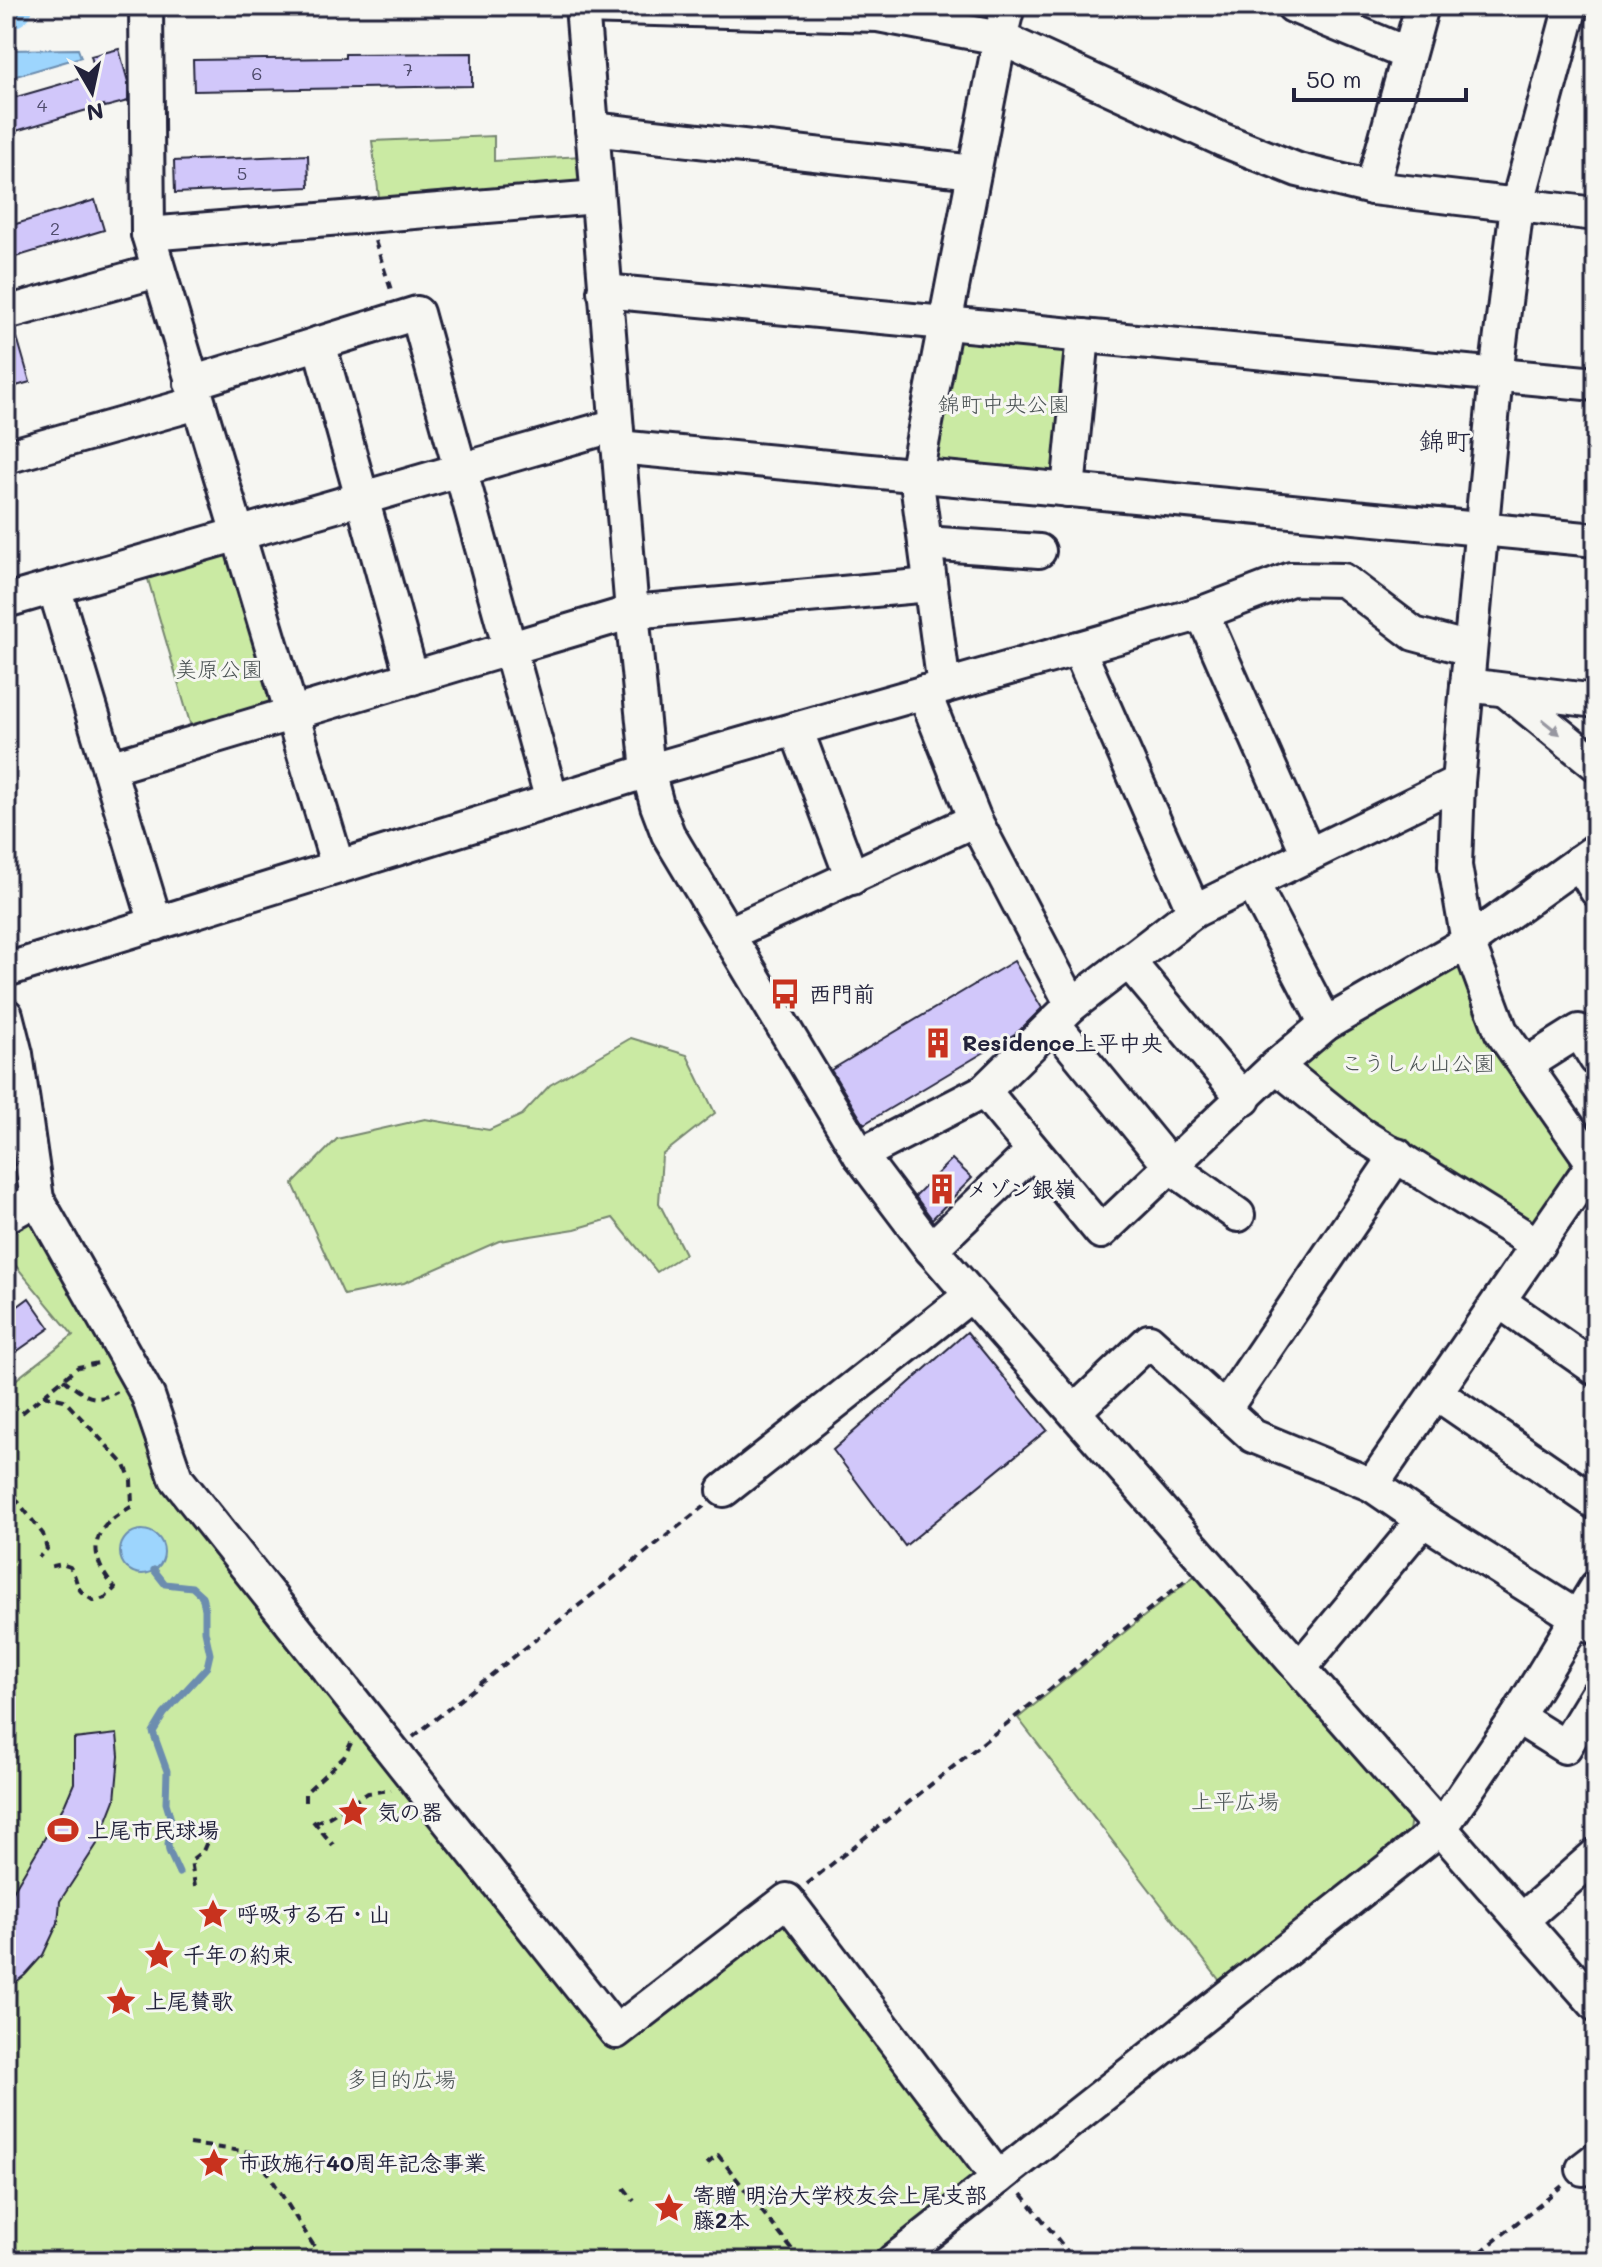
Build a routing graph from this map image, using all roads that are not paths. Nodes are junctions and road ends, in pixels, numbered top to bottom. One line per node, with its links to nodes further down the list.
1 (582, 6): 7 (street); 9 (street)
2 (1008, 6): 7 (street)
3 (1293, 6): 8 (street)
4 (1422, 6): 8 (street)
5 (1571, 6): 13 (street)
6 (145, 21): 15 (street)
7 (1000, 38): 10 (street); 11 (street)
8 (1408, 54): 11 (street)
9 (592, 129): 10 (street); 12 (street)
10 (974, 172): 19 (street)
11 (1372, 188): 13 (street)
12 (597, 197): 15 (street); 17 (street)
13 (1517, 206): 14 (street); 22 (street)
14 (1596, 214)
15 (148, 234): 16 (street)
16 (157, 271): 18 (street); 24 (street)
17 (604, 291): 19 (street); 25 (street)
18 (6, 313)
19 (945, 323): 20 (street); 28 (street)
20 (1083, 336): 22 (street); 29 (street)
21 (319, 343): 24 (street); 27 (street); 30 (street)
22 (1496, 375): 23 (street); 31 (street)
23 (1596, 384)
24 (194, 393): 26 (street); 32 (street)
25 (617, 436): 27 (street); 28 (street); 39 (street)
26 (6, 457)
27 (461, 470): 30 (street); 41 (street)
28 (916, 475): 29 (street); 34 (street)
29 (1068, 490): 31 (street)
30 (362, 498): 32 (street); 44 (street)
31 (1481, 529): 33 (street); 43 (street)
32 (237, 534): 37 (street); 49 (street)
33 (1596, 540)
34 (925, 543): 35 (street); 36 (street)
35 (1039, 551)
36 (930, 585): 39 (street); 46 (street)
37 (54, 587): 38 (street); 52 (street)
38 (6, 601)
39 (632, 612): 41 (street); 53 (street)
40 (1202, 613): 42 (street); 43 (street); 57 (street)
41 (510, 648): 44 (street); 55 (street)
42 (1078, 648): 46 (street); 63 (street)
43 (1470, 649): 45 (street)
44 (412, 678): 49 (street)
45 (1467, 685): 47 (street); 54 (street)
46 (934, 689): 50 (street); 56 (street)
47 (1505, 690): 48 (street); 51 (street, one-way to 51)
48 (1596, 701)
49 (291, 713): 52 (street); 59 (street)
50 (796, 729): 53 (street); 60 (street)
51 (1596, 764)
52 (109, 768): 64 (street)
53 (648, 771): 55 (street); 65 (street)
54 (1458, 782): 57 (street); 66 (street)
55 (552, 801): 59 (street)
56 (975, 820): 60 (street); 69 (street)
57 (1308, 854): 61 (street)
58 (1588, 856): 62 (street); 66 (street)
59 (338, 867): 64 (street)
60 (852, 878): 65 (street)
61 (1253, 884): 63 (street); 71 (street)
62 (1596, 890)
63 (1194, 911): 67 (street)
64 (156, 924): 68 (street)
65 (728, 934): 78 (street)
66 (1468, 942): 71 (street); 73 (street)
67 (1128, 961): 69 (street); 76 (street)
68 (6, 970)
69 (1063, 1014): 75 (street); 81 (street)
70 (6, 1015): 82 (street)
71 (1326, 1024): 74 (street)
72 (1596, 1059): 73 (street)
73 (1525, 1065): 80 (street)
74 (1276, 1066): 76 (street); 79 (street)
75 (984, 1091): 77 (street); 78 (street)
76 (1244, 1099): 81 (street)
77 (1033, 1151): 81 (street); 86 (street)
78 (860, 1155): 86 (street)
79 (1397, 1155): 85 (street); 91 (street)
80 (1595, 1166): 85 (street)
81 (1171, 1167): 83 (street)
82 (37, 1199): 84 (street); 106 (street)
83 (1238, 1215)
84 (6, 1216)
85 (1538, 1245): 88 (street)
86 (931, 1249): 87 (street)
87 (971, 1295): 92 (street); 94 (street)
88 (1499, 1301): 89 (street); 90 (street)
89 (1596, 1369)
90 (1436, 1393): 93 (street); 95 (street)
91 (1224, 1410): 92 (street); 93 (street)
92 (1075, 1411): 99 (street)
93 (1372, 1485): 96 (street)
94 (724, 1490)
95 (1596, 1503)
96 (1423, 1520): 98 (street); 99 (street)
97 (1596, 1587): 98 (street)
98 (1586, 1623): 101 (street)
99 (1300, 1668): 102 (street)
100 (1596, 1696): 101 (street)
101 (1517, 1717): 102 (street)
102 (1441, 1828): 104 (street); 106 (street)
103 (1596, 1855): 104 (street)
104 (1522, 1920): 105 (street)
105 (1596, 2005)
106 (1001, 2175): 107 (street)
107 (893, 2261)

